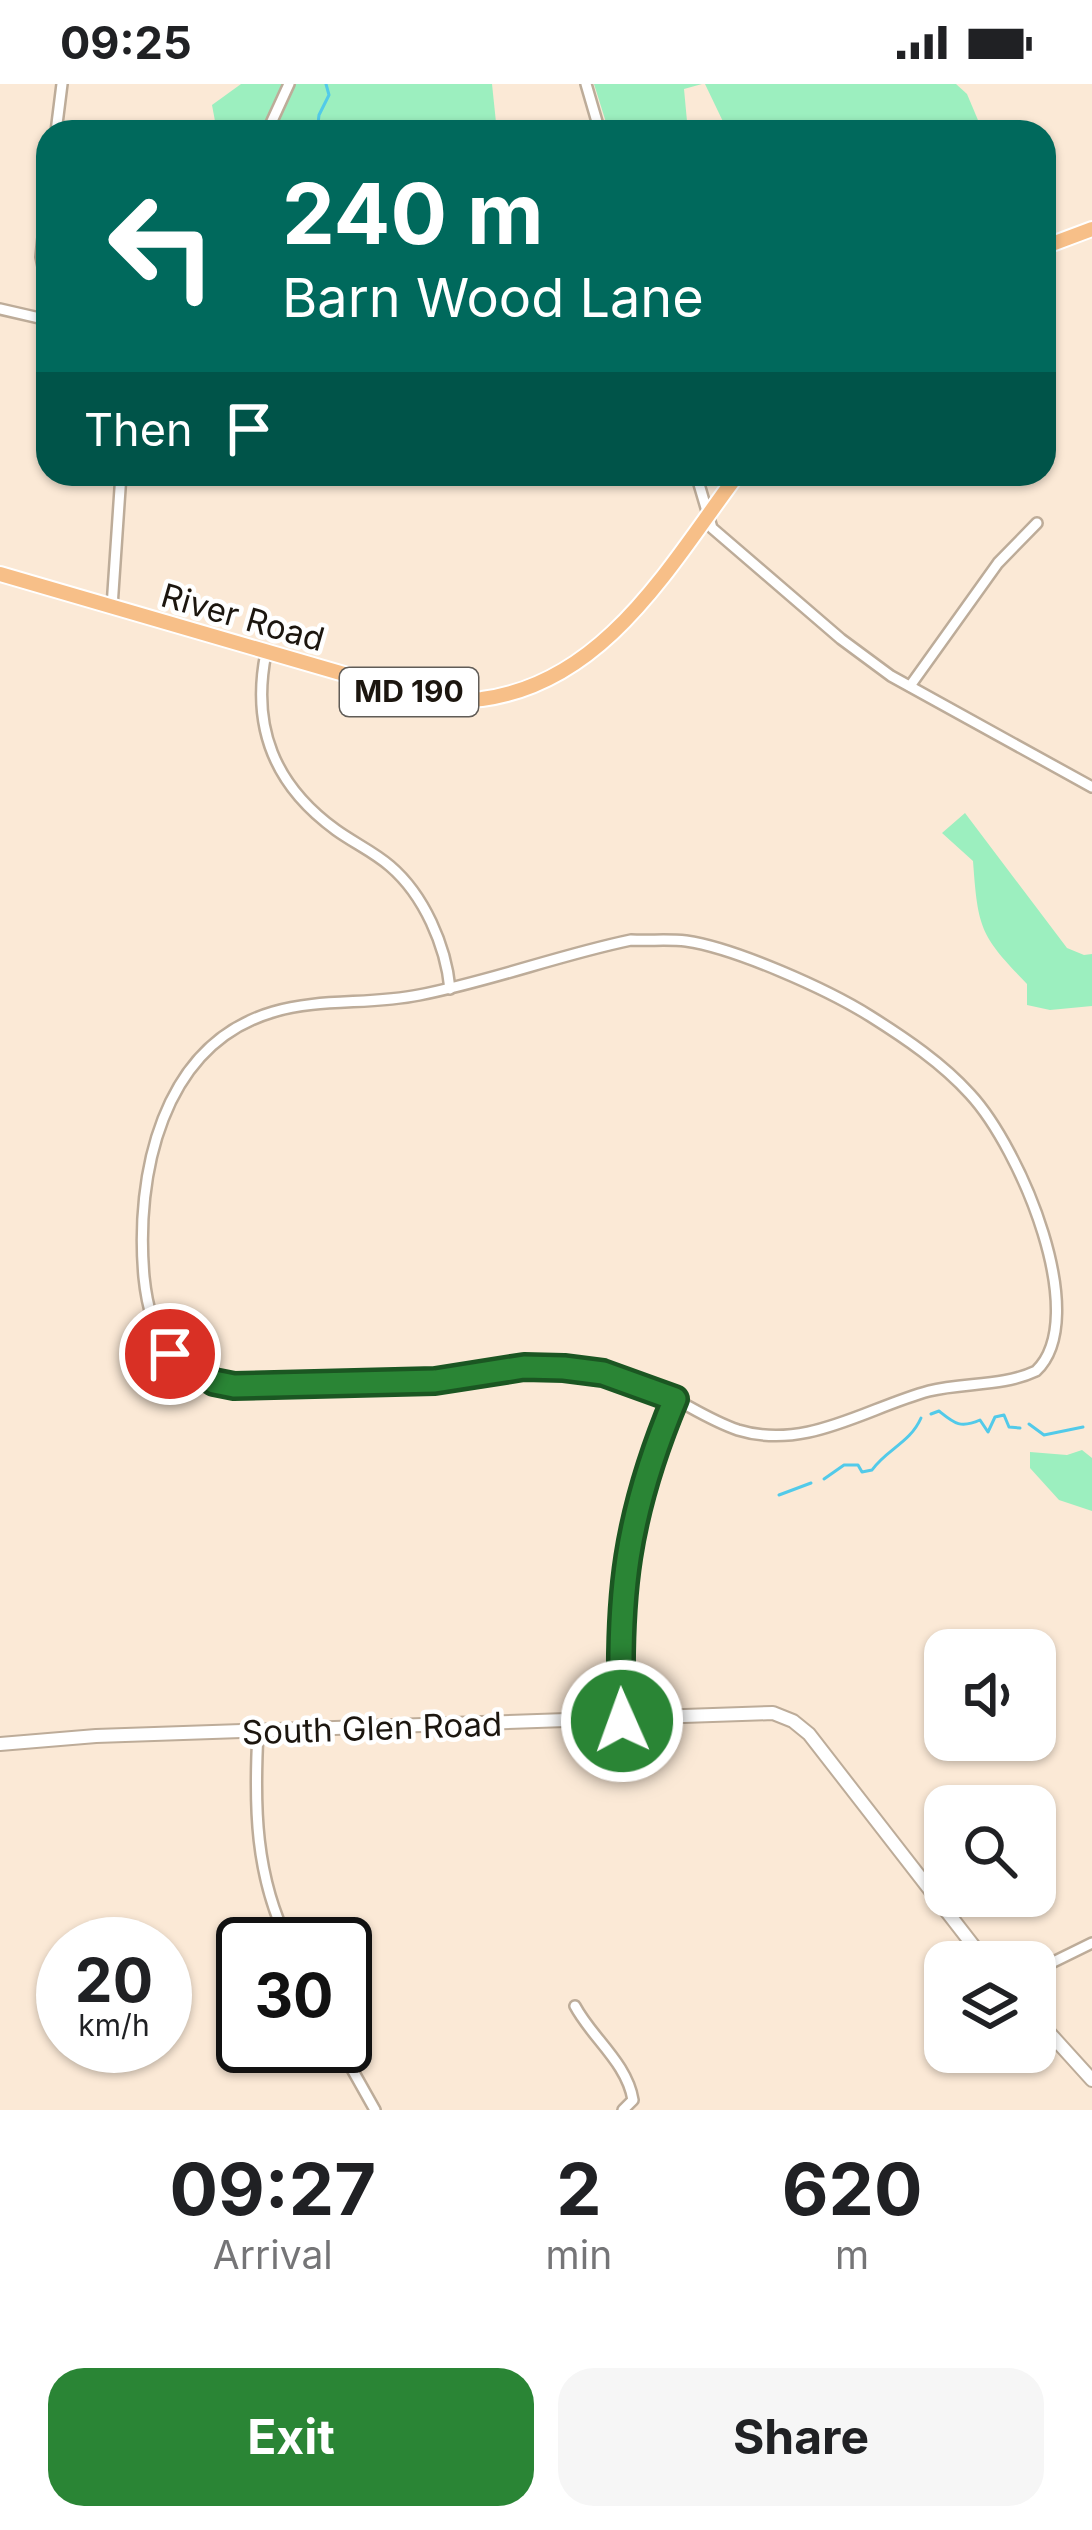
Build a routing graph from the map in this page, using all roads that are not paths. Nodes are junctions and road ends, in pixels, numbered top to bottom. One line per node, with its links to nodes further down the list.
1 (62, 84): 4 (street)
2 (289, 84): 5 (street)
3 (586, 84): 6 (street)
4 (58, 120)
5 (272, 120)
6 (596, 120)
7 (1092, 229): 8 (main road)
8 (1056, 242)
9 (0, 309): 10 (street)
10 (36, 317)
11 (120, 486): 17 (street)
12 (699, 486): 14 (street)
13 (729, 486): 14 (main road, River Road / MD 190)
14 (706, 517): 18 (main road, River Road / MD 190); 19 (street)
15 (1037, 523): 19 (street)
16 (0, 574): 17 (main road, River Road / MD 190)
17 (112, 607): 18 (main road, River Road / MD 190)
18 (266, 653): 21 (street)
19 (910, 686): 20 (street)
20 (1092, 787)
21 (450, 989): 22 (street); 24 (street)
22 (1042, 1190)
23 (1063, 1351): 24 (street)
24 (675, 1399): 25 (street)
25 (622, 1721): 26 (main road, South Glen Road); 29 (main road, South Glen Road)
26 (258, 1732): 27 (main road, South Glen Road); 28 (street)
27 (0, 1744)
28 (276, 1917)
29 (969, 1941)
30 (1092, 1943): 31 (street)
31 (1056, 1961)
32 (575, 2006): 37 (street)
33 (1056, 2040): 35 (main road)
34 (354, 2073): 36 (street)
35 (1092, 2080)
36 (375, 2110)
37 (623, 2110)

